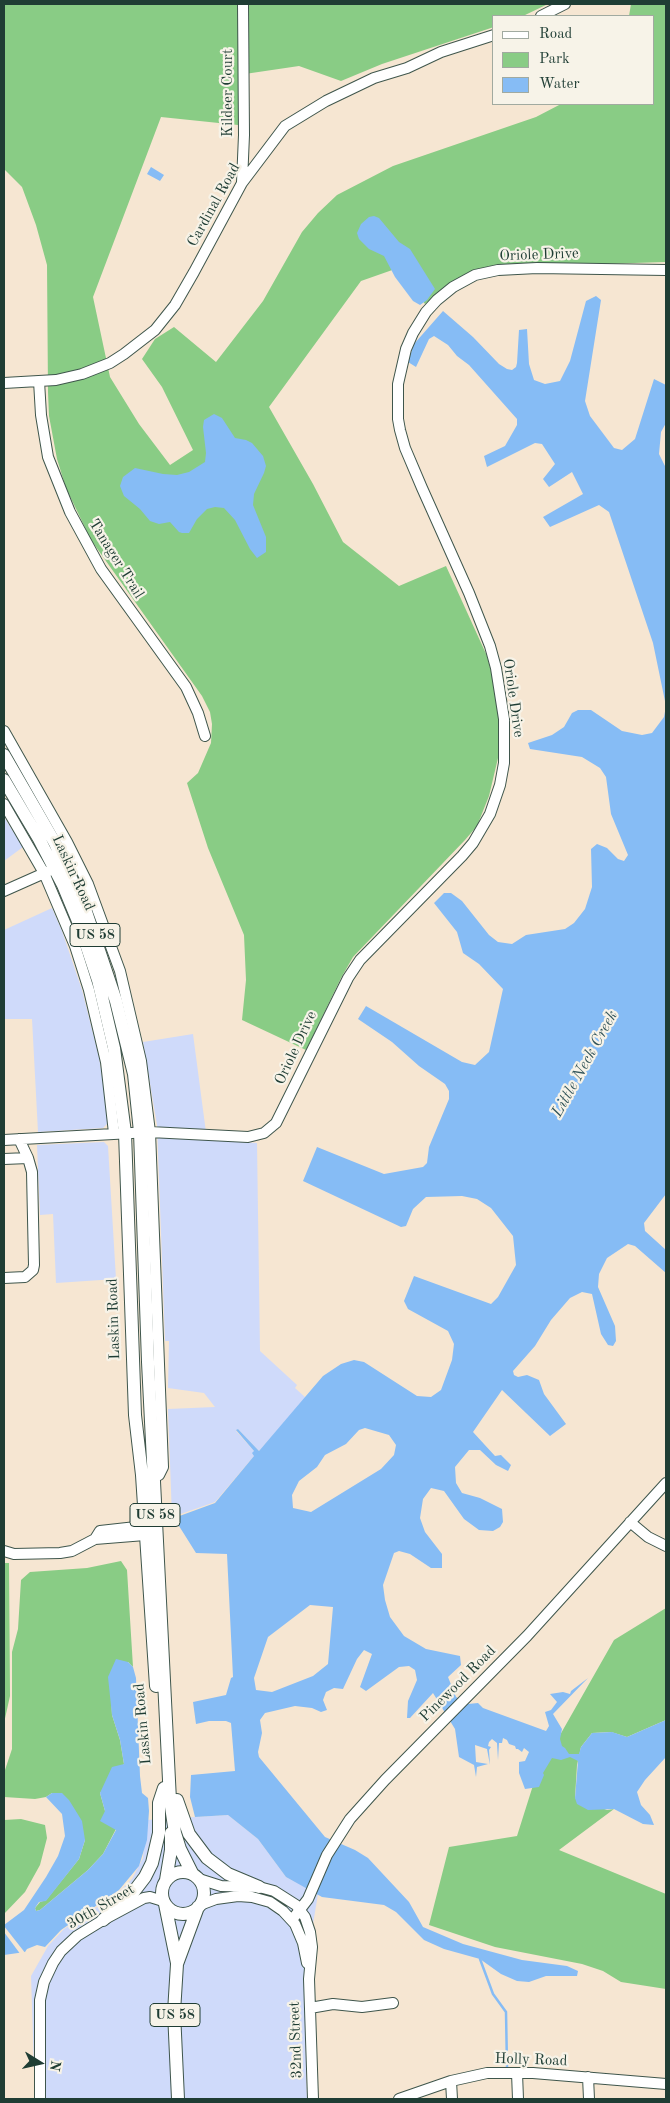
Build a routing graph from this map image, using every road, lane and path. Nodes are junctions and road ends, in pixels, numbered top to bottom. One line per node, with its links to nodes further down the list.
1 (243, 4): 5 (street, Kildeer Court)
2 (565, 4): 3 (street)
3 (543, 15)
4 (492, 36): 5 (street, Cardinal Road)
5 (242, 183): 7 (street, Cardinal Road)
6 (666, 270): 16 (street, Oriole Drive)
7 (39, 381): 8 (street, Cardinal Road); 10 (street, Tanager Trail)
8 (4, 383)
9 (4, 731): 14 (street, Laskin Road)
10 (205, 736)
11 (4, 755): 14 (main road, Laskin Road / US 58)
12 (4, 780): 14 (main road, Laskin Road / US 58)
13 (4, 804): 14 (street, Laskin Road)
14 (60, 868): 15 (street); 16 (main road, Laskin Road / US 58); 17 (main road, Laskin Road / US 58)
15 (4, 891)
16 (145, 1132): 17 (street, Oriole Drive); 23 (main road, Laskin Road / US 58)
17 (120, 1133): 18 (street, Oriole Drive); 24 (main road, Laskin Road / US 58)
18 (19, 1139): 19 (street, Oriole Drive); 20 (street)
19 (4, 1140)
20 (28, 1158): 21 (street); 22 (street)
21 (4, 1159)
22 (4, 1278)
23 (153, 1361): 24 (main road); 30 (main road, Laskin Road / US 58)
24 (132, 1362): 27 (main road, Laskin Road / US 58)
25 (666, 1483): 26 (street, Pinewood Road)
26 (630, 1522): 28 (street); 36 (street, Pinewood Road)
27 (145, 1531): 29 (street); 30 (main road, Laskin Road / US 58)
28 (666, 1546)
29 (4, 1551)
30 (167, 1785): 31 (main road, Laskin Road / US 58); 32 (main road, Laskin Road / US 58); 33 (main road); 37 (main road)
31 (195, 1876): 32 (main road); 33 (street, 32nd Street); 35 (main road, US 58)
32 (166, 1880): 34 (main road, US 58)
33 (259, 1887): 36 (street, 32nd Street)
34 (164, 1902): 35 (main road); 37 (street, 30th Street); 39 (main road, US 58)
35 (199, 1906): 38 (street, 32nd Street); 39 (main road, US 58)
36 (300, 1910): 38 (street, Pinewood Road); 40 (street, 32nd Street)
37 (102, 1920): 47 (street, 30th Street)
38 (292, 1920): 40 (street, 32nd Street)
39 (178, 1964): 48 (main road, US 58)
40 (309, 1979): 42 (street, 32nd Street)
41 (393, 2004): 42 (street)
42 (310, 2008): 49 (street, 32nd Street)
43 (517, 2073): 44 (street, Holly Road); 45 (street, Holly Road); 52 (street)
44 (588, 2077): 46 (street, Holly Road); 53 (street)
45 (452, 2081): 50 (street, Holly Road); 51 (street)
46 (666, 2084)
47 (40, 2099)
48 (178, 2099)
49 (313, 2099)
50 (399, 2099)
51 (452, 2099)
52 (518, 2099)
53 (589, 2099)

